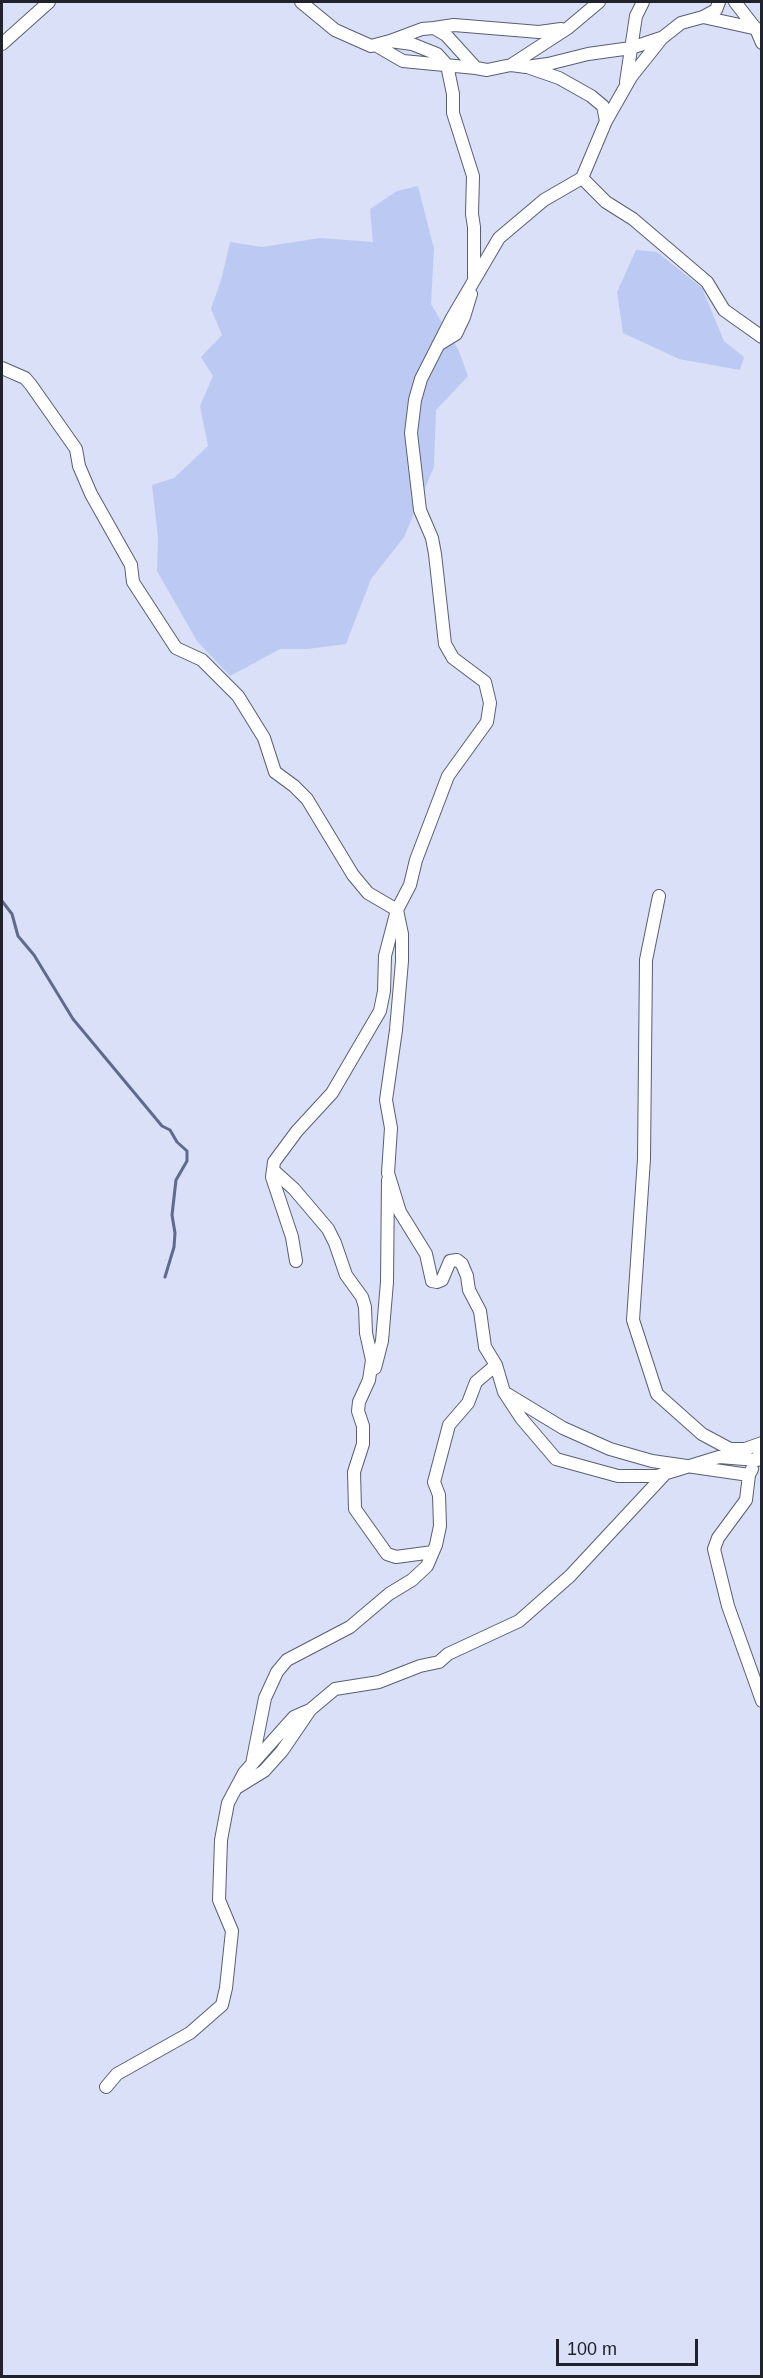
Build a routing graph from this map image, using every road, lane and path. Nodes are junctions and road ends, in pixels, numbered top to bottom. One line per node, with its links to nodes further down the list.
1 (49, 2): 14 (street)
2 (301, 2): 15 (street)
3 (599, 2): 9 (street)
4 (643, 2): 16 (street)
5 (719, 2): 7 (street)
6 (735, 2): 10 (street)
7 (703, 17): 10 (street); 11 (street)
8 (434, 28): 9 (street); 12 (street); 20 (street)
9 (568, 28): 18 (street)
10 (759, 29): 13 (street)
11 (662, 38): 16 (street); 21 (street)
12 (390, 41): 15 (street); 17 (street)
13 (762, 43)
14 (2, 44)
15 (377, 46): 17 (street)
16 (631, 48): 19 (street); 21 (street)
17 (447, 65): 20 (street); 24 (street)
18 (511, 65): 19 (street); 20 (street)
19 (526, 67): 22 (street)
20 (476, 68)
21 (626, 85): 22 (street)
22 (606, 121): 23 (street)
23 (582, 178): 24 (street); 25 (street)
24 (474, 280): 28 (street)
25 (762, 337)
26 (2, 368): 28 (street)
27 (659, 896): 35 (street)
28 (397, 910): 29 (street); 30 (street)
29 (273, 1170): 31 (street); 33 (street)
30 (388, 1173): 32 (street); 33 (street)
31 (297, 1261)
32 (496, 1365): 34 (street); 40 (street)
33 (369, 1380): 40 (street)
34 (504, 1392): 37 (street); 38 (street)
35 (762, 1445): 36 (street)
36 (757, 1460): 37 (street); 39 (street)
37 (691, 1466): 38 (street); 39 (street)
38 (665, 1474): 42 (street)
39 (749, 1475): 41 (street)
40 (433, 1552): 43 (street)
41 (762, 1701)
42 (310, 1710): 43 (street); 44 (street)
43 (252, 1764): 44 (street)
44 (237, 1787): 45 (street)
45 (106, 2087)

